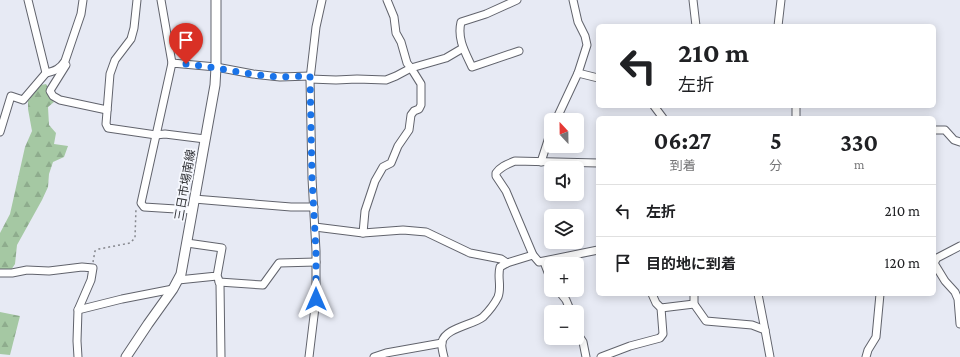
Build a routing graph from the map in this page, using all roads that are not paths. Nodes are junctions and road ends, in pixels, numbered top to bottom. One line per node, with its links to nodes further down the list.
1 (28, 0): 21 (street)
2 (83, 0): 16 (street)
3 (137, 0): 24 (street)
4 (161, 0): 17 (street)
5 (216, 0): 18 (main road, 三日市場南線)
6 (322, 0): 22 (street)
7 (387, 0): 19 (street)
8 (517, 0): 14 (street)
9 (573, 0): 20 (street)
10 (693, 0): 12 (street)
11 (781, 0): 13 (street)
12 (696, 24)
13 (778, 24)
14 (463, 48): 15 (street); 19 (street)
15 (519, 51)
16 (65, 61): 21 (street); 24 (street)
17 (172, 62): 18 (street); 28 (street)
18 (216, 67): 22 (street); 29 (main road, 三日市場南線)
19 (410, 68): 22 (street); 38 (street)
20 (578, 73): 23 (street); 25 (street)
21 (46, 74): 27 (street)
22 (310, 78): 35 (street)
23 (596, 78)
24 (108, 110): 28 (street)
25 (559, 113)
26 (936, 130): 30 (street)
27 (0, 132)
28 (156, 135): 29 (street); 36 (street)
29 (205, 139): 34 (main road, 三日市場南線)
30 (960, 142)
31 (544, 153): 32 (street)
32 (541, 162): 33 (street); 42 (street)
33 (596, 163)
34 (194, 199): 35 (street); 36 (main road, 三日市場南線)
35 (314, 207): 37 (street)
36 (192, 210): 39 (main road, 三日市場南線)
37 (315, 227): 38 (street); 45 (street)
38 (363, 233): 47 (street)
39 (186, 243): 50 (street); 51 (main road, 三日市場南線)
40 (960, 246): 44 (street)
41 (596, 250): 43 (street)
42 (533, 255): 46 (street); 47 (street)
43 (566, 257)
44 (936, 258)
45 (316, 262): 50 (street); 67 (street)
46 (544, 262)
47 (506, 263): 62 (street)
48 (936, 266): 60 (street)
49 (0, 273): 59 (street)
50 (218, 279): 51 (street); 66 (street)
51 (178, 280): 52 (main road, 三日市場南線)
52 (173, 289): 59 (street); 65 (main road, 三日市場南線)
53 (653, 296): 58 (street)
54 (694, 296): 57 (street)
55 (758, 296): 61 (street)
56 (880, 296): 73 (street)
57 (694, 304): 58 (street); 61 (street)
58 (662, 308): 71 (street)
59 (78, 310): 64 (street)
60 (960, 324)
61 (765, 330): 72 (street)
62 (442, 343): 68 (street); 69 (street)
63 (584, 345): 70 (street)
64 (78, 357)
65 (126, 357)
66 (221, 357)
67 (309, 357)
68 (374, 357)
69 (444, 357)
70 (586, 357)
71 (600, 357)
72 (770, 357)
73 (866, 357)

